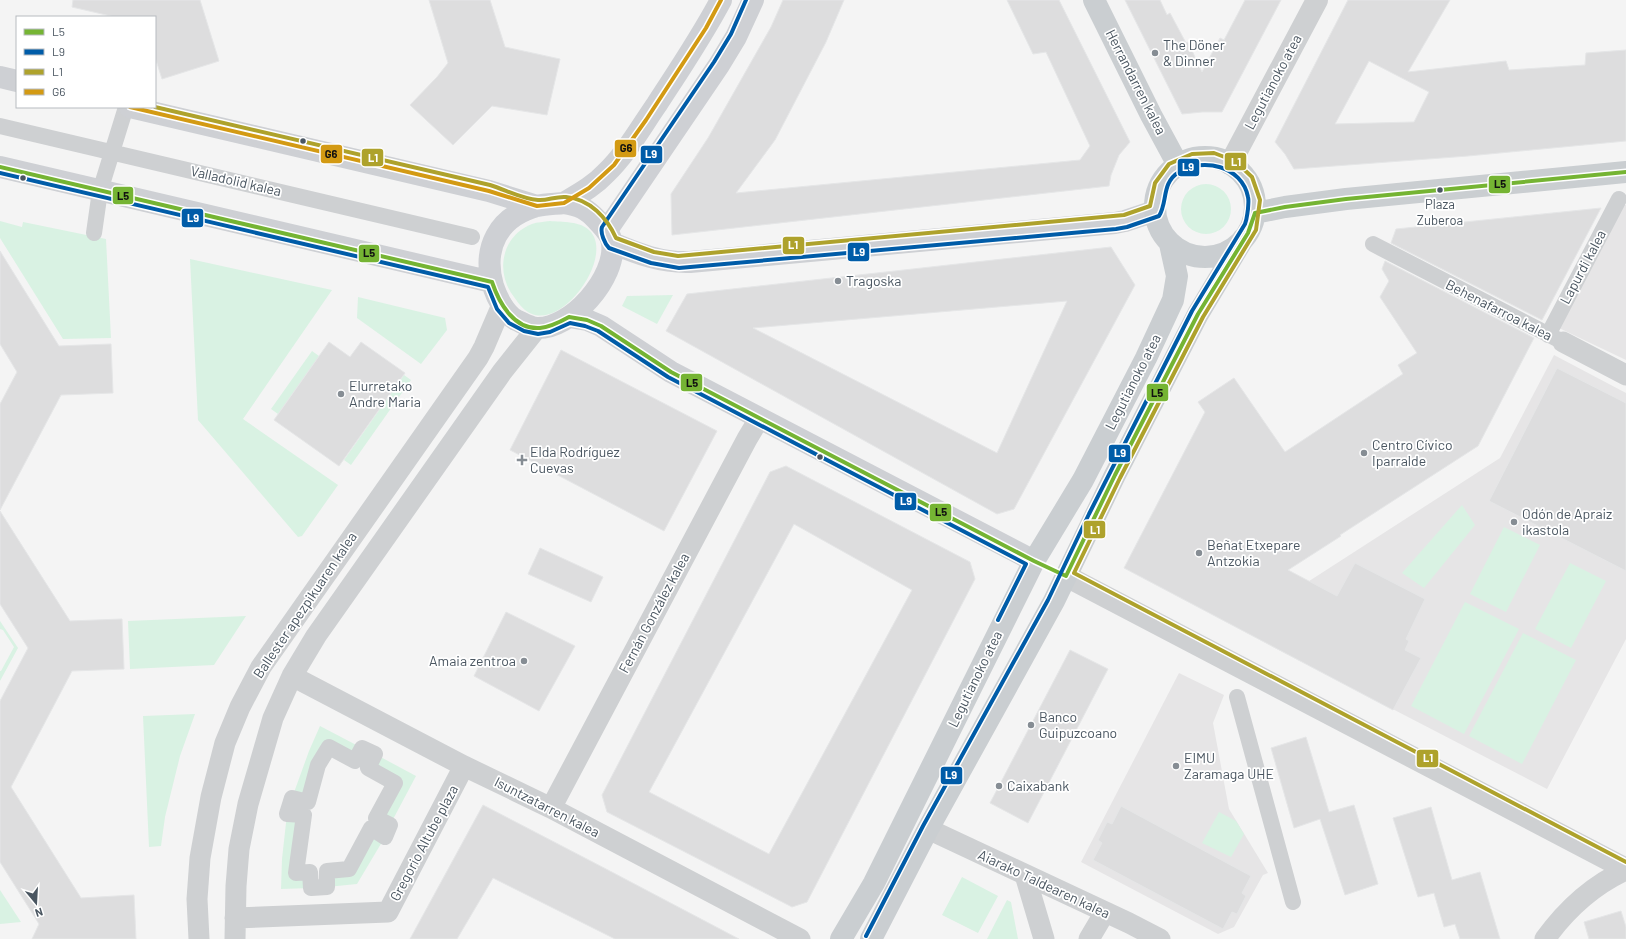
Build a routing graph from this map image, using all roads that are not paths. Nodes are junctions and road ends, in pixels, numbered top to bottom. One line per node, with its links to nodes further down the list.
1 (721, 0): 17 (main road)
2 (753, 0): 23 (main road)
3 (1094, 0): 11 (main road, Herrandarren kalea)
4 (1316, 0): 12 (street, Legutianoko atea)
5 (0, 77): 6 (main road)
6 (16, 81)
7 (126, 108): 10 (street)
8 (134, 108): 18 (main road)
9 (0, 126): 10 (street, Valladolid kalea)
10 (112, 152): 15 (street); 22 (street, Valladolid kalea)
11 (1178, 164): 12 (main road); 19 (main road)
12 (1230, 164): 20 (main road)
13 (0, 167): 15 (main road)
14 (1626, 172): 20 (main road)
15 (100, 191): 21 (street); 27 (main road)
16 (1619, 199): 31 (street, Lapurdi kalea)
17 (564, 203): 18 (main road); 23 (main road)
18 (537, 206): 27 (main road)
19 (1155, 211): 23 (main road); 25 (main road)
20 (1255, 213): 24 (main road)
21 (94, 233)
22 (472, 237)
23 (610, 237): 29 (main road)
24 (1243, 239): 25 (main road); 35 (main road, Legutianoko atea)
25 (1170, 244): 34 (main road, Legutianoko atea)
26 (1373, 244): 31 (street, Behenafarroa kalea)
27 (492, 282): 28 (main road)
28 (502, 305): 30 (main road); 47 (street, Ballester apezpikuaren kalea)
29 (569, 317): 30 (main road); 33 (main road)
30 (537, 328): 36 (street, Ballester apezpikuaren kalea)
31 (1555, 338): 32 (street, Behenafarroa kalea)
32 (1626, 375)
33 (759, 419): 34 (main road); 40 (street, Fernán González kalea)
34 (1034, 562): 35 (main road); 50 (main road, Legutianoko atea)
35 (1066, 576): 41 (main road, Legutianoko atea); 42 (street)
36 (292, 676): 39 (street, Isuntzatarren kalea); 46 (street, Ballester apezpikuaren kalea)
37 (1237, 697): 44 (street)
38 (375, 754): 38 (street)
39 (464, 766): 40 (street, Isuntzatarren kalea); 46 (street, Gregorio Altube plaza)
40 (551, 808): 49 (street, Isuntzatarren kalea)
41 (928, 830): 43 (street, Aiarako Taldearen kalea); 51 (main road, Legutianoko atea)
42 (1626, 869): 55 (street)
43 (1025, 875): 45 (street, Aiarako Taldearen kalea); 52 (street)
44 (1293, 902)
45 (1105, 912): 53 (street); 54 (street, Aiarako Taldearen kalea)
46 (235, 918): 48 (street, Ballester apezpikuaren kalea)
47 (199, 939)
48 (235, 939)
49 (800, 939)
50 (841, 939)
51 (871, 939)
52 (1044, 939)
53 (1089, 939)
54 (1160, 939)
55 (1544, 939)

